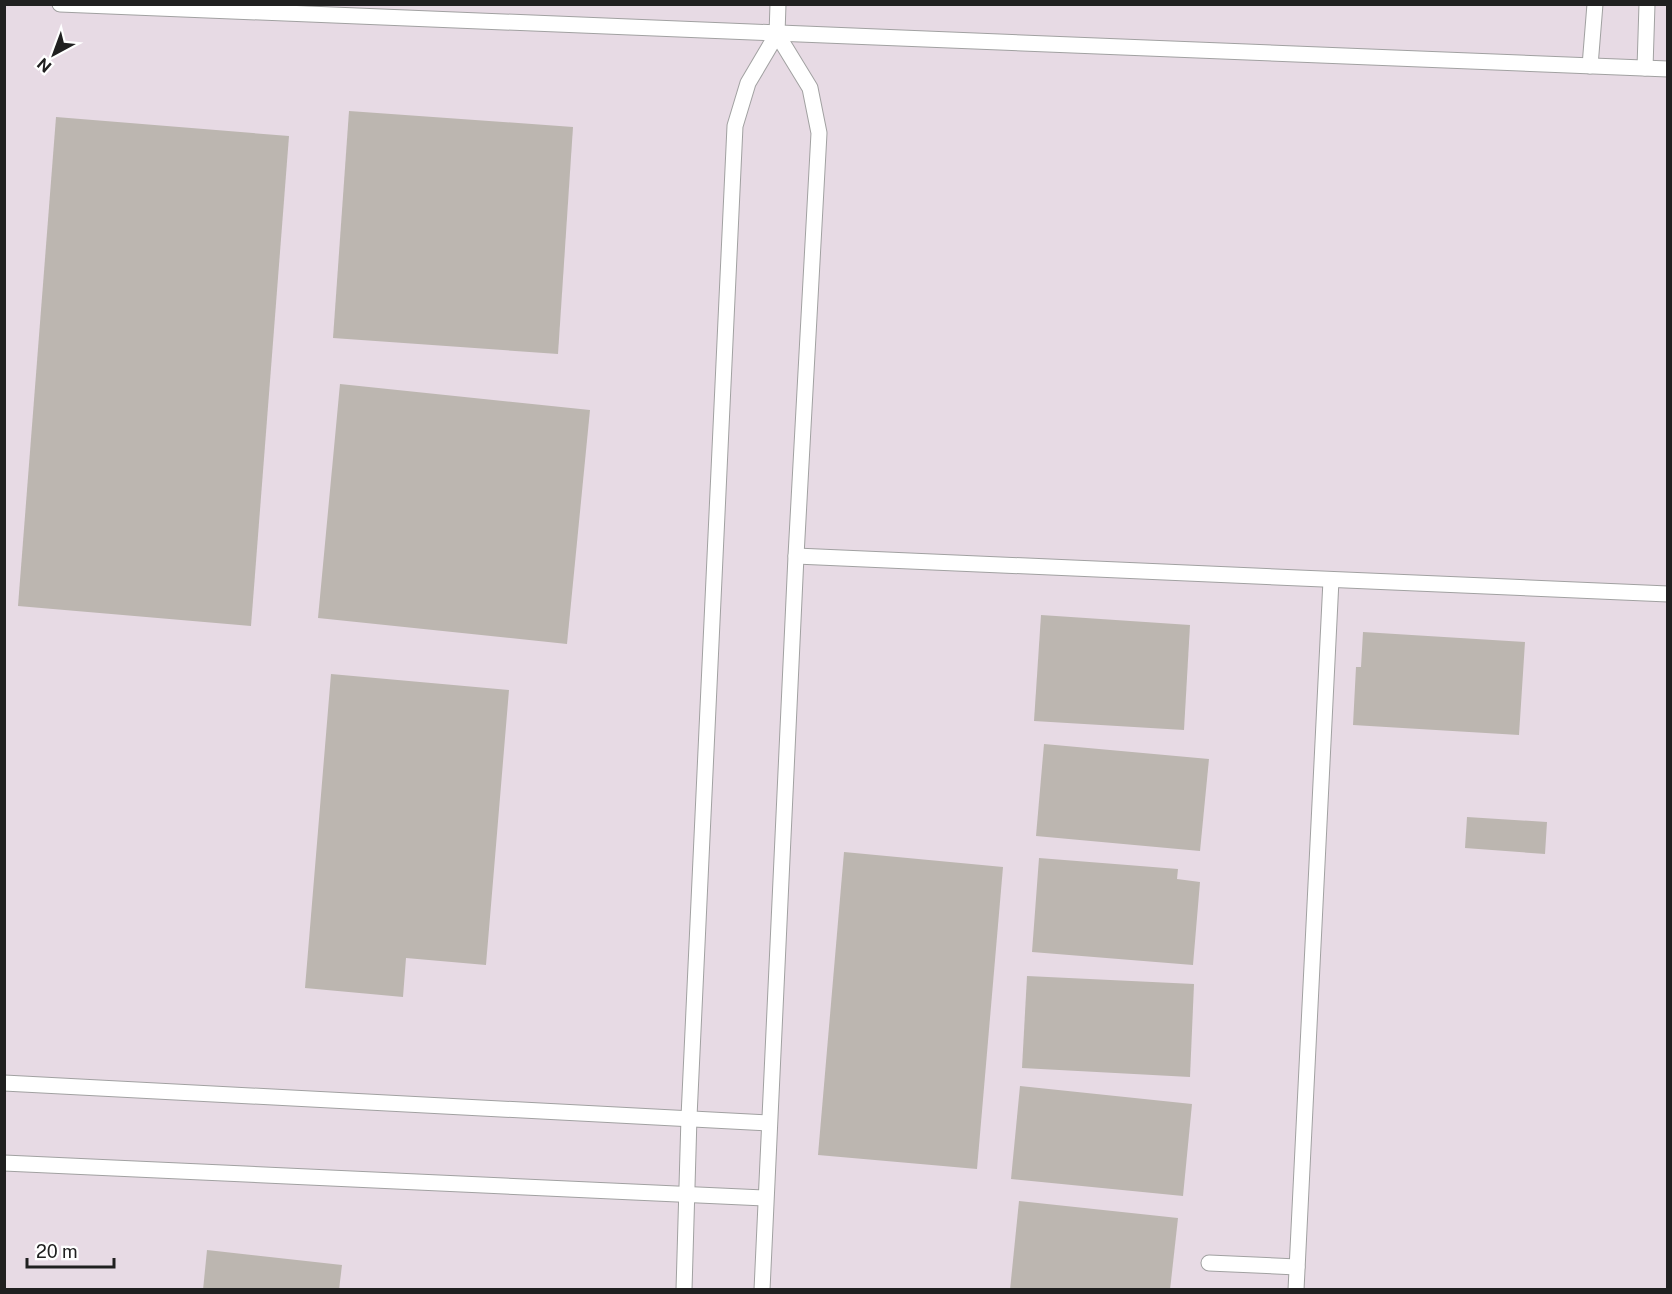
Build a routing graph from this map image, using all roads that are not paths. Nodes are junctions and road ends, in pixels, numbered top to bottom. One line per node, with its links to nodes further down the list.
1 (60, 4): 5 (lane)
2 (778, 4): 5 (lane)
3 (1595, 4): 6 (lane)
4 (1647, 4): 7 (lane)
5 (777, 34): 6 (lane); 9 (lane); 13 (lane)
6 (1590, 66): 7 (lane)
7 (1645, 68): 8 (lane)
8 (1668, 69)
9 (796, 556): 10 (lane); 14 (lane)
10 (1331, 580): 11 (lane); 19 (lane)
11 (1668, 594)
12 (4, 1083): 13 (lane)
13 (689, 1117): 14 (lane); 16 (lane)
14 (769, 1123): 17 (lane)
15 (4, 1163): 16 (lane)
16 (687, 1194): 17 (lane); 20 (lane)
17 (765, 1198): 21 (lane)
18 (1209, 1263): 19 (lane)
19 (1297, 1267): 22 (lane)
20 (684, 1290)
21 (762, 1290)
22 (1296, 1290)

